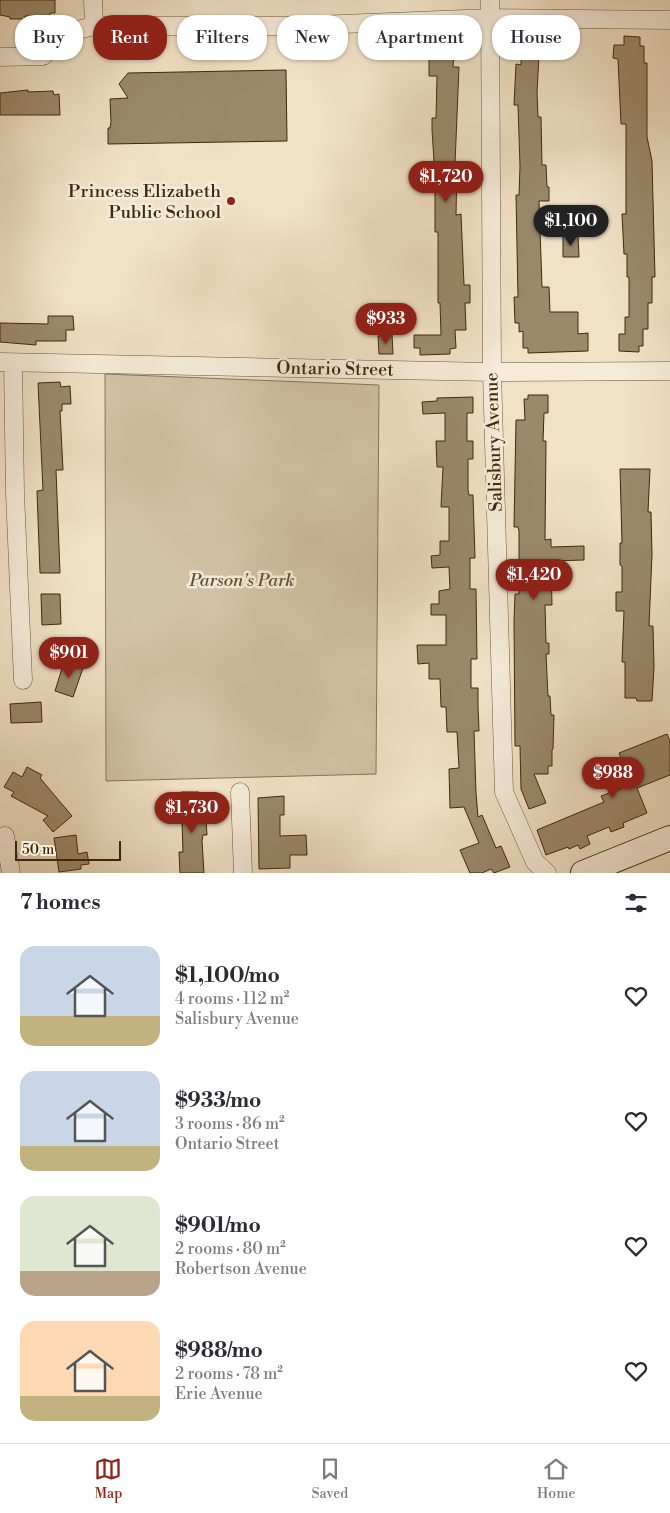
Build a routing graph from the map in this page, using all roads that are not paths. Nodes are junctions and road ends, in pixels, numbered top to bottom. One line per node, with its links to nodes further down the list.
1 (93, 0): 3 (street)
2 (490, 9): 4 (street); 6 (street); 10 (street, Salisbury Avenue)
3 (94, 15)
4 (670, 20)
5 (93, 26): 7 (street)
6 (167, 26)
7 (0, 58)
8 (6, 362): 10 (street, Ontario Street); 11 (street)
9 (670, 371): 10 (street, Ontario Street)
10 (492, 372): 18 (street, Salisbury Avenue)
11 (7, 494): 12 (street)
12 (23, 680)
13 (240, 792): 17 (street)
14 (5, 836): 16 (street)
15 (670, 838): 19 (main road)
16 (12, 873)
17 (243, 873)
18 (547, 873)
19 (583, 873)

